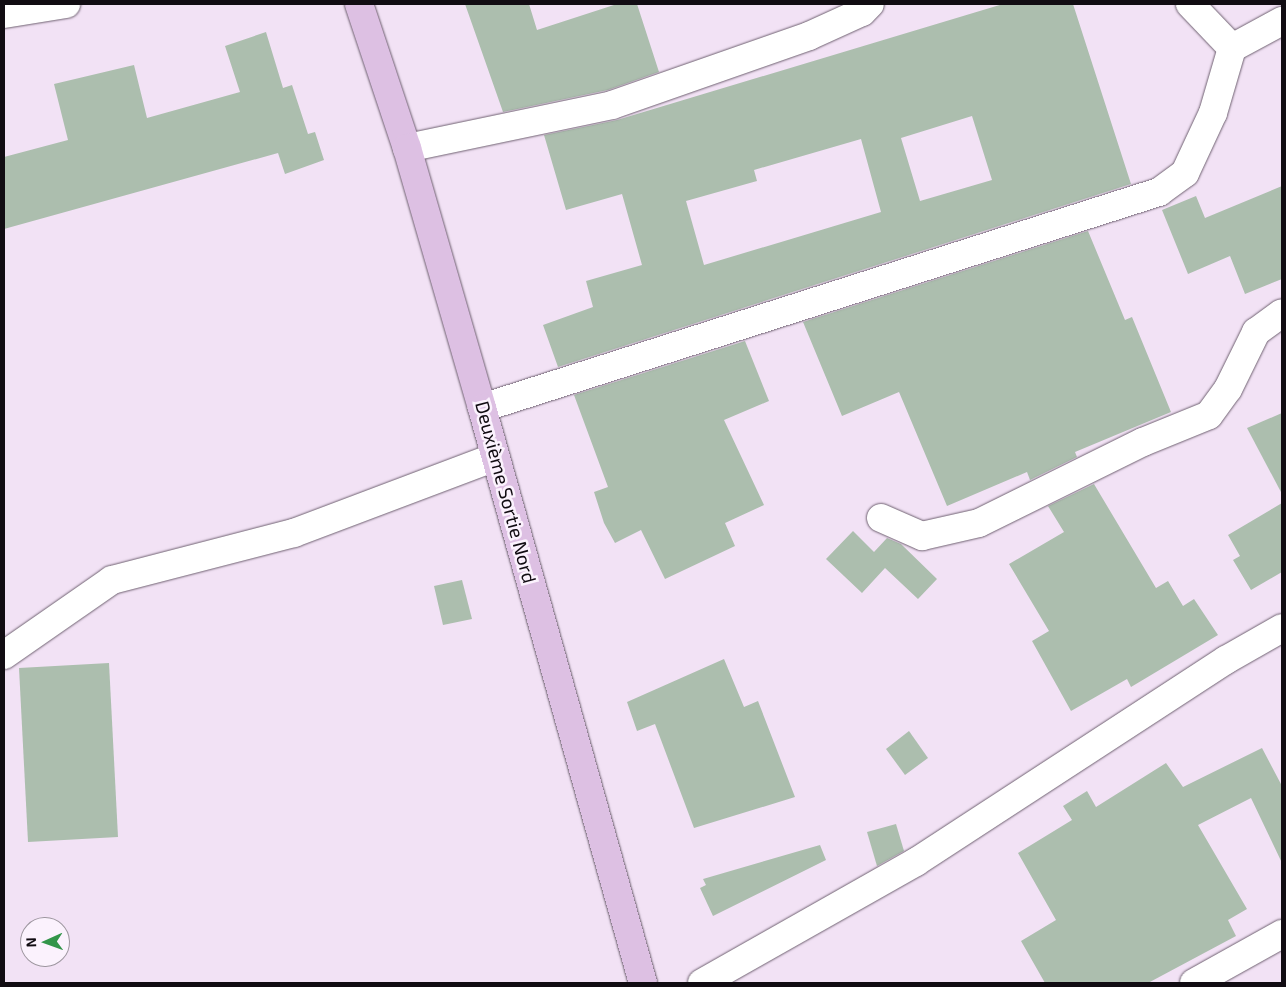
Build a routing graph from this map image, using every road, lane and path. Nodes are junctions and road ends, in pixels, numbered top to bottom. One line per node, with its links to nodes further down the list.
1 (66, 4): 5 (street)
2 (359, 4): 8 (main road, Deuxième Sortie Nord)
3 (870, 4): 8 (street)
4 (1190, 4): 7 (street)
5 (4, 14)
6 (1282, 21): 7 (street)
7 (1232, 48): 10 (street)
8 (407, 148): 10 (main road, Deuxième Sortie Nord)
9 (1282, 313): 12 (street)
10 (482, 408): 11 (main road, Deuxième Sortie Nord)
11 (495, 457): 14 (street); 16 (main road, Deuxième Sortie Nord)
12 (880, 518)
13 (1282, 628): 17 (street)
14 (4, 655)
15 (1282, 934): 18 (street)
16 (643, 983)
17 (702, 983)
18 (1194, 983)

